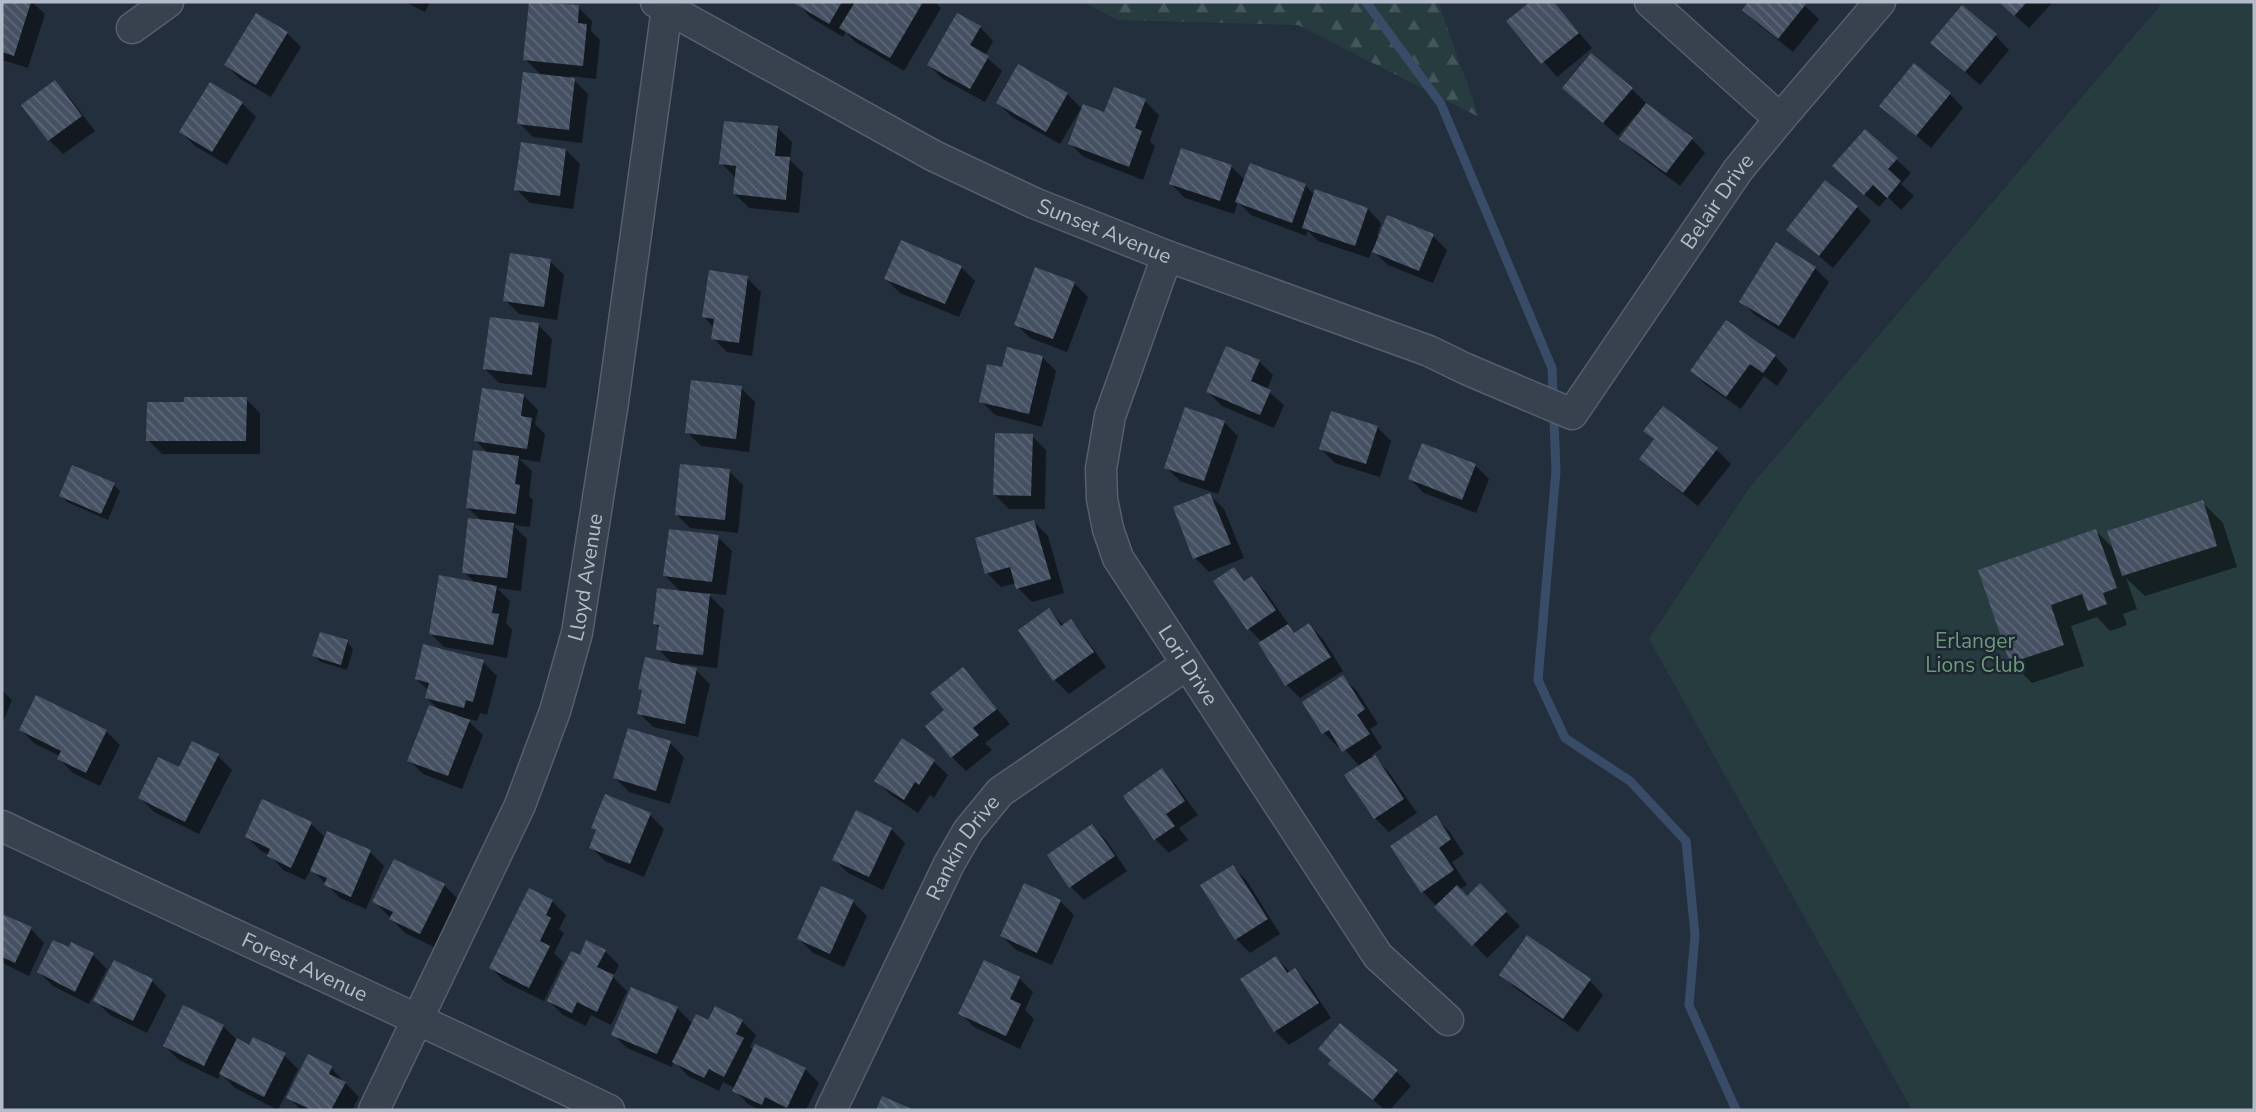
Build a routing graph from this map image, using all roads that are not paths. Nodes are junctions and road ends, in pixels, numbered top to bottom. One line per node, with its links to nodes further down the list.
1 (168, 2): 5 (street)
2 (1650, 2): 6 (street)
3 (1880, 2): 6 (street, Belair Drive)
4 (662, 5): 7 (street, Sunset Avenue); 11 (street, Lloyd Avenue)
5 (132, 28)
6 (1780, 118): 8 (street, Belair Drive)
7 (1167, 256): 8 (street, Sunset Avenue); 9 (street, Lori Drive)
8 (1572, 414)
9 (1186, 665): 12 (street, Lori Drive); 15 (street, Rankin Drive)
10 (2, 826): 11 (street, Forest Avenue)
11 (417, 1018): 13 (street, Lloyd Avenue); 14 (street, Forest Avenue)
12 (1448, 1020)
13 (374, 1110)
14 (609, 1110)
15 (831, 1110)

